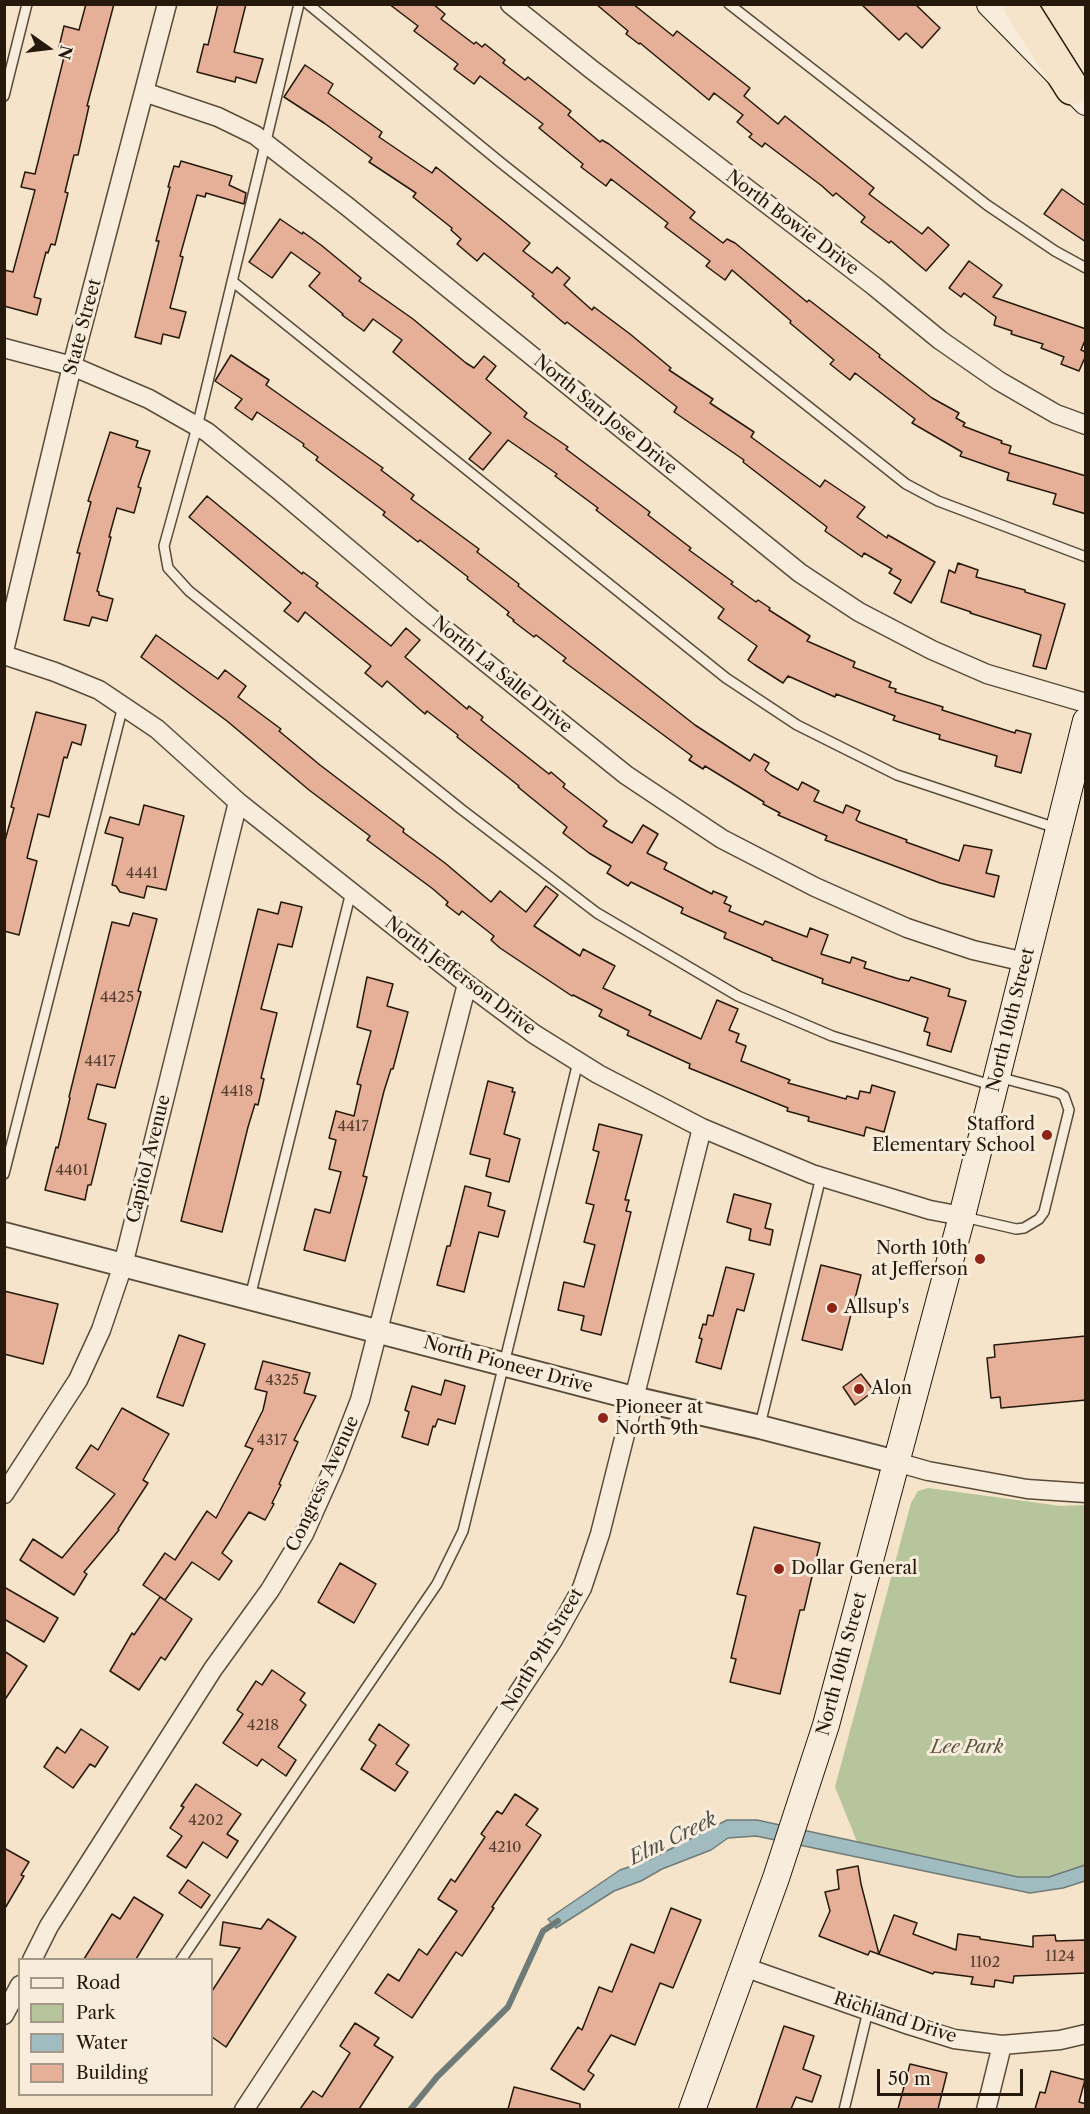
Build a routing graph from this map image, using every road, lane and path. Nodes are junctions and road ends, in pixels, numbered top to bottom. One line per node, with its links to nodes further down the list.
1 (27, 4): 11 (lane)
2 (167, 4): 9 (street, State Street)
3 (299, 4): 12 (lane)
4 (308, 4): 19 (lane)
5 (510, 4): 17 (street, North Bowie Drive)
6 (729, 4): 13 (lane)
7 (990, 4): 10 (main road)
8 (1019, 4): 10 (highway)
9 (144, 92): 12 (street, North San Jose Drive); 16 (street, State Street)
10 (1079, 95)
11 (4, 96)
12 (264, 142): 14 (lane); 21 (street, North San Jose Drive)
13 (1086, 268)
14 (232, 281): 18 (lane); 25 (lane)
15 (4, 348): 16 (street, North La Salle Drive)
16 (72, 366): 18 (street, North La Salle Drive); 20 (street, State Street)
17 (1086, 425)
18 (197, 427): 27 (street, North La Salle Drive); 30 (lane)
19 (1086, 558)
20 (4, 653): 22 (street, North Jefferson Drive)
21 (1086, 702)
22 (123, 706): 24 (street, North Jefferson Drive); 32 (lane)
23 (1086, 721): 25 (main road, North 10th Street)
24 (238, 801): 26 (street, North Jefferson Drive); 36 (street, Capitol Avenue)
25 (1059, 829): 27 (main road, North 10th Street)
26 (351, 892): 28 (street, North Jefferson Drive); 37 (lane)
27 (1025, 962): 30 (main road, North 10th Street)
28 (467, 984): 29 (street, North Jefferson Drive); 38 (street, Congress Avenue)
29 (578, 1062): 31 (street, North Jefferson Drive); 39 (lane)
30 (996, 1081): 34 (main road, North 10th Street); 34 (lane)
31 (702, 1128): 33 (street, North Jefferson Drive); 40 (street, North 9th Street)
32 (4, 1174)
33 (821, 1177): 34 (street, North Jefferson Drive); 41 (lane)
34 (962, 1216): 42 (main road, North 10th Street)
35 (4, 1234): 36 (street, North Pioneer Drive)
36 (123, 1265): 37 (street, North Pioneer Drive); 44 (street, Capitol Avenue)
37 (249, 1298): 38 (street, North Pioneer Drive)
38 (379, 1332): 39 (street, North Pioneer Drive); 45 (street, Congress Avenue)
39 (504, 1365): 40 (street, North Pioneer Drive); 46 (lane)
40 (633, 1398): 41 (street, North Pioneer Drive); 53 (street, North 9th Street)
41 (760, 1427): 42 (street, North Pioneer Drive)
42 (896, 1462): 43 (street, North Pioneer Drive); 47 (main road, North 10th Street)
43 (1086, 1493)
44 (4, 1494)
45 (33, 1958)
46 (182, 1958)
47 (744, 1967): 50 (street, Richland Drive); 54 (main road, North 10th Street)
48 (18, 1991): 49 (street)
49 (11, 2011)
50 (868, 2011): 52 (street, Richland Drive); 55 (lane)
51 (1086, 2034): 52 (street, Richland Drive)
52 (1002, 2044): 56 (street)
53 (244, 2109)
54 (692, 2109)
55 (844, 2109)
56 (986, 2109)

